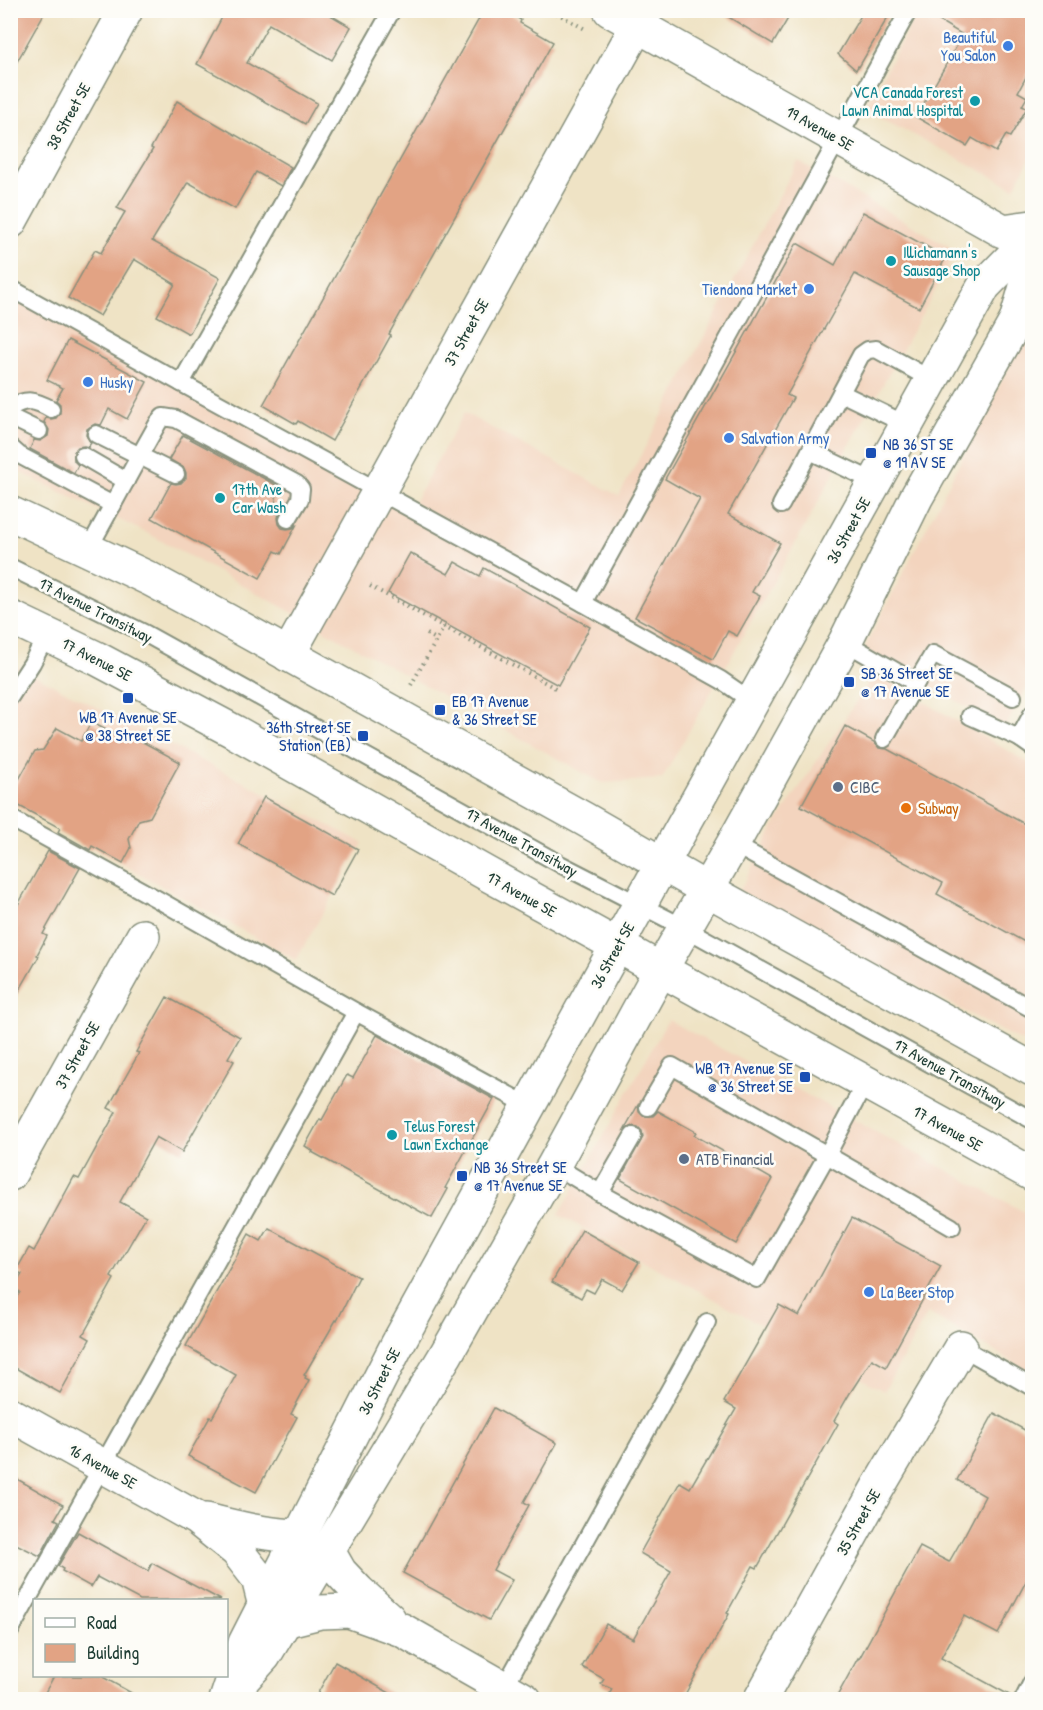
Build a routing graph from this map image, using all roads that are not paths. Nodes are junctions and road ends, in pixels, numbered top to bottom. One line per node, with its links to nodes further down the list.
1 (126, 10): 6 (main road, 38 Street SE)
2 (392, 10): 12 (lane)
3 (909, 10): 5 (lane)
4 (631, 16): 5 (main road, 19 Avenue SE); 27 (main road, 37 Street SE)
5 (839, 139): 7 (main road, 19 Avenue SE); 34 (lane)
6 (10, 222)
7 (1032, 227)
8 (1032, 237): 11 (main road, 36 Street SE)
9 (1032, 266): 37 (main road, 36 Street SE)
10 (10, 288): 12 (lane)
11 (932, 380): 13 (lane); 17 (main road, 36 Street SE)
12 (181, 383): 27 (lane)
13 (841, 393): 17 (lane); 21 (lane)
14 (10, 408): 15 (lane)
15 (51, 410)
16 (10, 417): 18 (lane)
17 (907, 425): 26 (main road, 36 Street SE)
18 (39, 431)
19 (96, 434): 22 (lane)
20 (10, 447): 28 (lane)
21 (810, 451): 26 (lane); 29 (lane)
22 (140, 455): 24 (lane); 25 (lane); 31 (lane)
23 (83, 456): 25 (lane)
24 (176, 474)
25 (126, 481): 28 (lane)
26 (875, 482): 42 (main road, 36 Street SE)
27 (378, 491): 34 (lane); 38 (main road, 37 Street SE)
28 (113, 505): 32 (lane)
29 (781, 505)
30 (10, 513): 32 (main road)
31 (288, 519)
32 (88, 550): 38 (main road)
33 (10, 567): 51 (lane, 17 Avenue Transitway)
34 (583, 603): 42 (lane)
35 (10, 617): 36 (main road, 17 Avenue SE)
36 (46, 634): 40 (lane); 54 (main road, 17 Avenue SE)
37 (845, 642): 39 (lane); 48 (main road, 36 Street SE)
38 (288, 655): 49 (main road)
39 (916, 683): 41 (lane); 45 (lane)
40 (10, 697)
41 (1013, 697)
42 (753, 702): 49 (main road, 36 Street SE)
43 (1032, 714): 46 (lane)
44 (970, 716): 46 (lane)
45 (884, 740)
46 (1026, 742)
47 (10, 818): 57 (lane)
48 (733, 844): 50 (main road, 36 Street SE); 56 (lane)
49 (662, 864): 50 (main road); 51 (main road, 36 Street SE)
50 (708, 890): 52 (main road, 36 Street SE); 58 (main road)
51 (640, 905): 52 (lane, 17 Avenue Transitway); 54 (main road, 36 Street SE)
52 (685, 928): 55 (main road, 36 Street SE); 62 (lane, 17 Avenue Transitway)
53 (143, 936): 66 (main road, 37 Street SE)
54 (618, 946): 55 (main road, 17 Avenue SE); 60 (main road, 36 Street SE)
55 (661, 969): 59 (main road, 17 Avenue SE); 65 (main road, 36 Street SE)
56 (1032, 1009)
57 (356, 1012): 60 (lane); 74 (lane)
58 (1032, 1069)
59 (865, 1083): 64 (lane); 67 (main road, 17 Avenue SE)
60 (529, 1106): 76 (main road, 36 Street SE)
61 (648, 1107): 64 (lane)
62 (1032, 1120)
63 (633, 1136): 68 (lane)
64 (827, 1155): 68 (lane); 69 (lane)
65 (554, 1164): 68 (lane); 77 (main road, 36 Street SE)
66 (10, 1174)
67 (1032, 1174)
68 (600, 1193)
69 (952, 1227)
70 (707, 1322): 82 (lane)
71 (961, 1347): 72 (lane); 84 (main road, 35 Street SE)
72 (1032, 1387)
73 (10, 1414): 74 (main road, 16 Avenue SE)
74 (103, 1466): 75 (main road, 16 Avenue SE); 80 (lane)
75 (196, 1518): 76 (main road, 16 Avenue SE); 78 (main road, 16 Avenue SE)
76 (299, 1536): 78 (main road, 36 Street SE)
77 (328, 1551): 78 (main road, 36 Street SE); 79 (main road)
78 (274, 1614): 79 (main road); 83 (main road, 36 Street SE)
79 (402, 1630): 82 (main road)
80 (10, 1631)
81 (1032, 1682): 85 (lane)
82 (509, 1696)
83 (228, 1697)
84 (760, 1700)
85 (1023, 1700)

